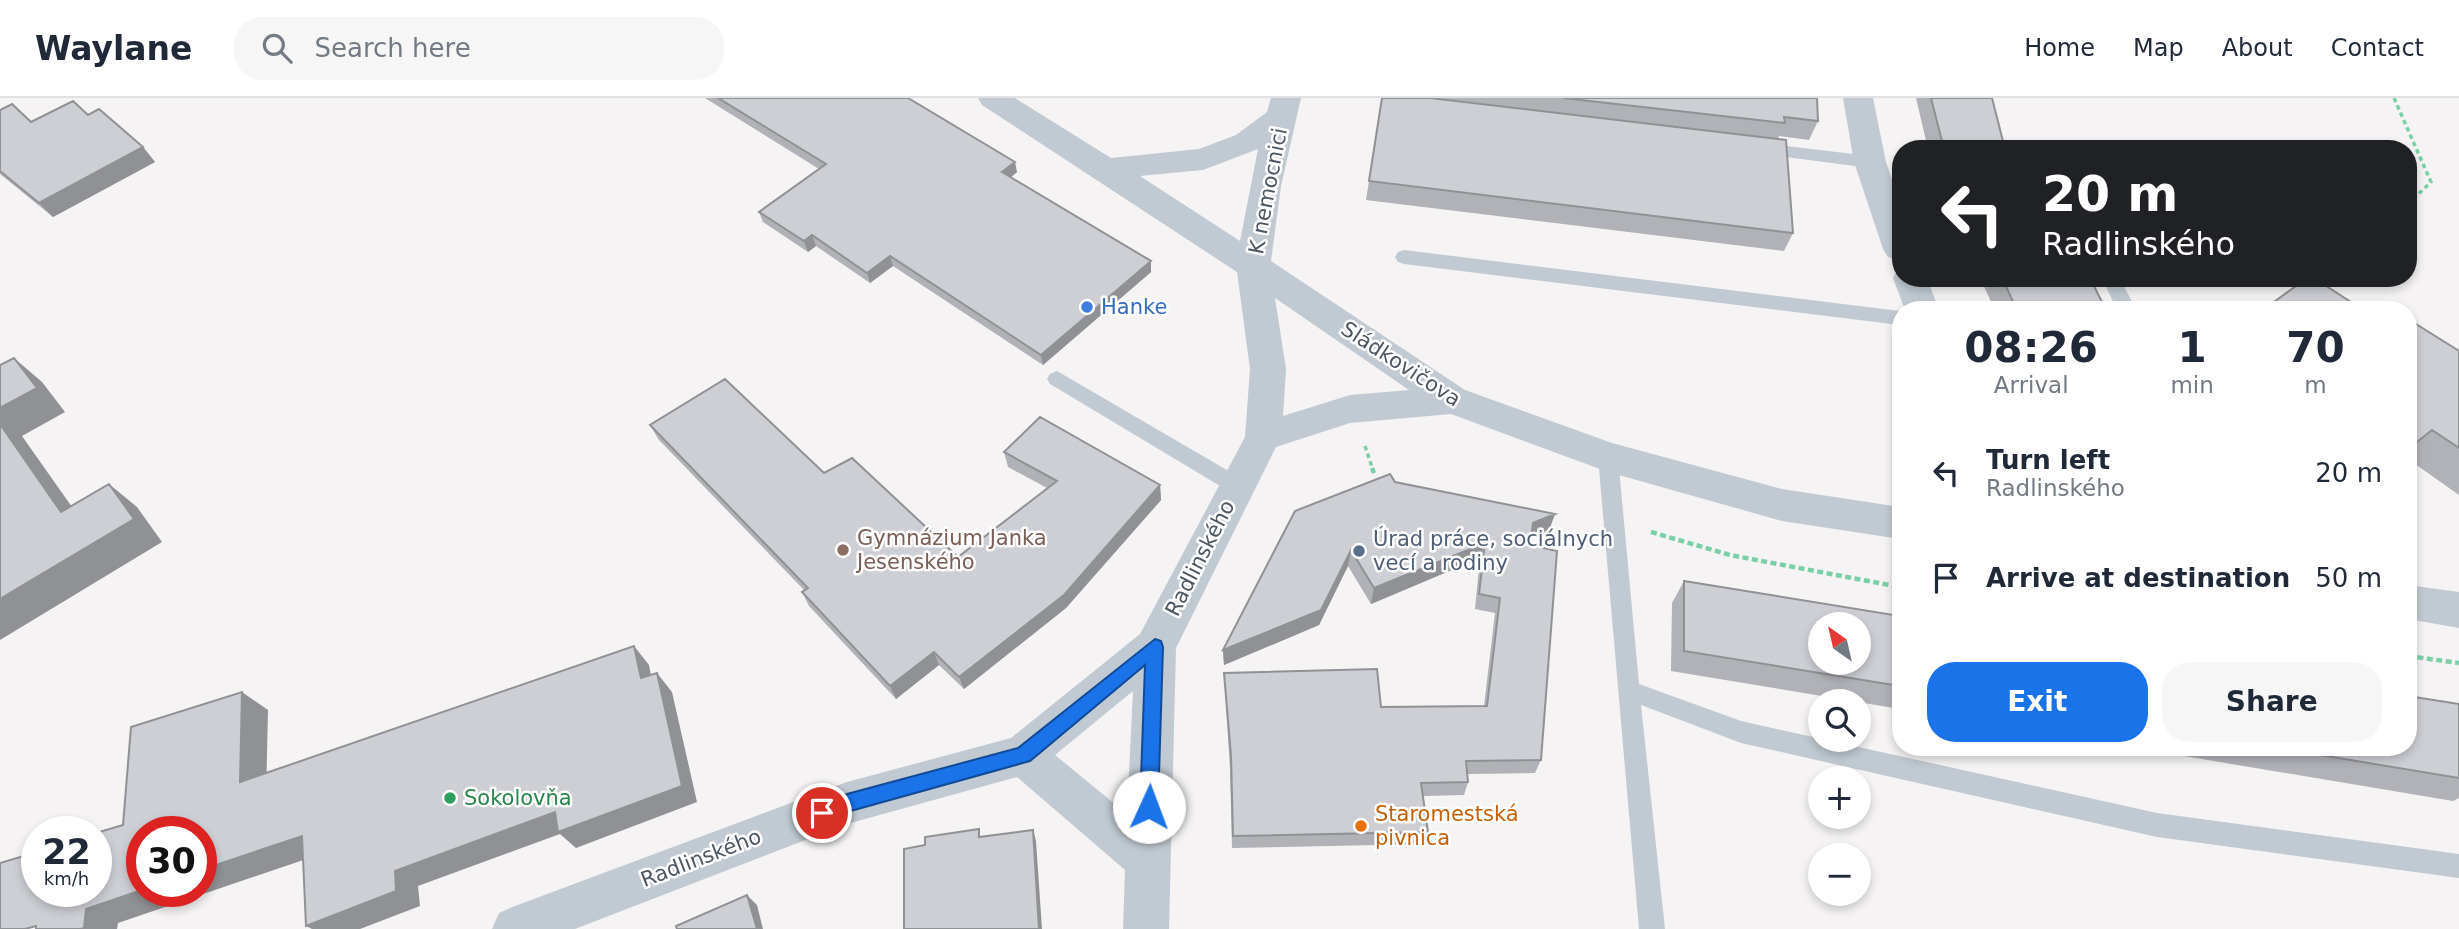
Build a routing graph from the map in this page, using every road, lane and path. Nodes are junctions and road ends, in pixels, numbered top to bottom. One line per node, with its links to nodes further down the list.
1 (993, 98): 9 (street, Sládkovičova)
2 (1858, 98): 8 (street)
3 (2393, 98): 5 (path)
4 (1285, 107): 9 (street, K nemocnici); 13 (street, K nemocnici)
5 (2412, 140)
6 (1749, 148): 8 (lane)
7 (2417, 151): 10 (path)
8 (1870, 162): 11 (street)
9 (1107, 169): 13 (street, Sládkovičova)
10 (2417, 195)
11 (1892, 226)
12 (1404, 257): 14 (lane)
13 (1253, 265): 16 (street, Sládkovičova); 17 (street, Radlinského)
14 (1912, 299)
15 (1057, 379): 19 (lane)
16 (1452, 400): 17 (street); 18 (street, Sládkovičova)
17 (1262, 437): 19 (street, Radlinského)
18 (1608, 457): 20 (lane); 21 (street, Sládkovičova)
19 (1237, 485): 25 (street, Radlinského)
20 (1613, 521): 22 (path); 28 (lane)
21 (1892, 522)
22 (1892, 585)
23 (2417, 603): 24 (street)
24 (2459, 610)
25 (1155, 647): 29 (street, Radlinského); 30 (street)
26 (2417, 657): 27 (path)
27 (2459, 663)
28 (1628, 691): 31 (lane); 34 (lane)
29 (1023, 755): 30 (street); 32 (street, Radlinského)
30 (1147, 860): 33 (street)
31 (2459, 866)
32 (515, 929)
33 (1146, 929)
34 (1652, 929)

